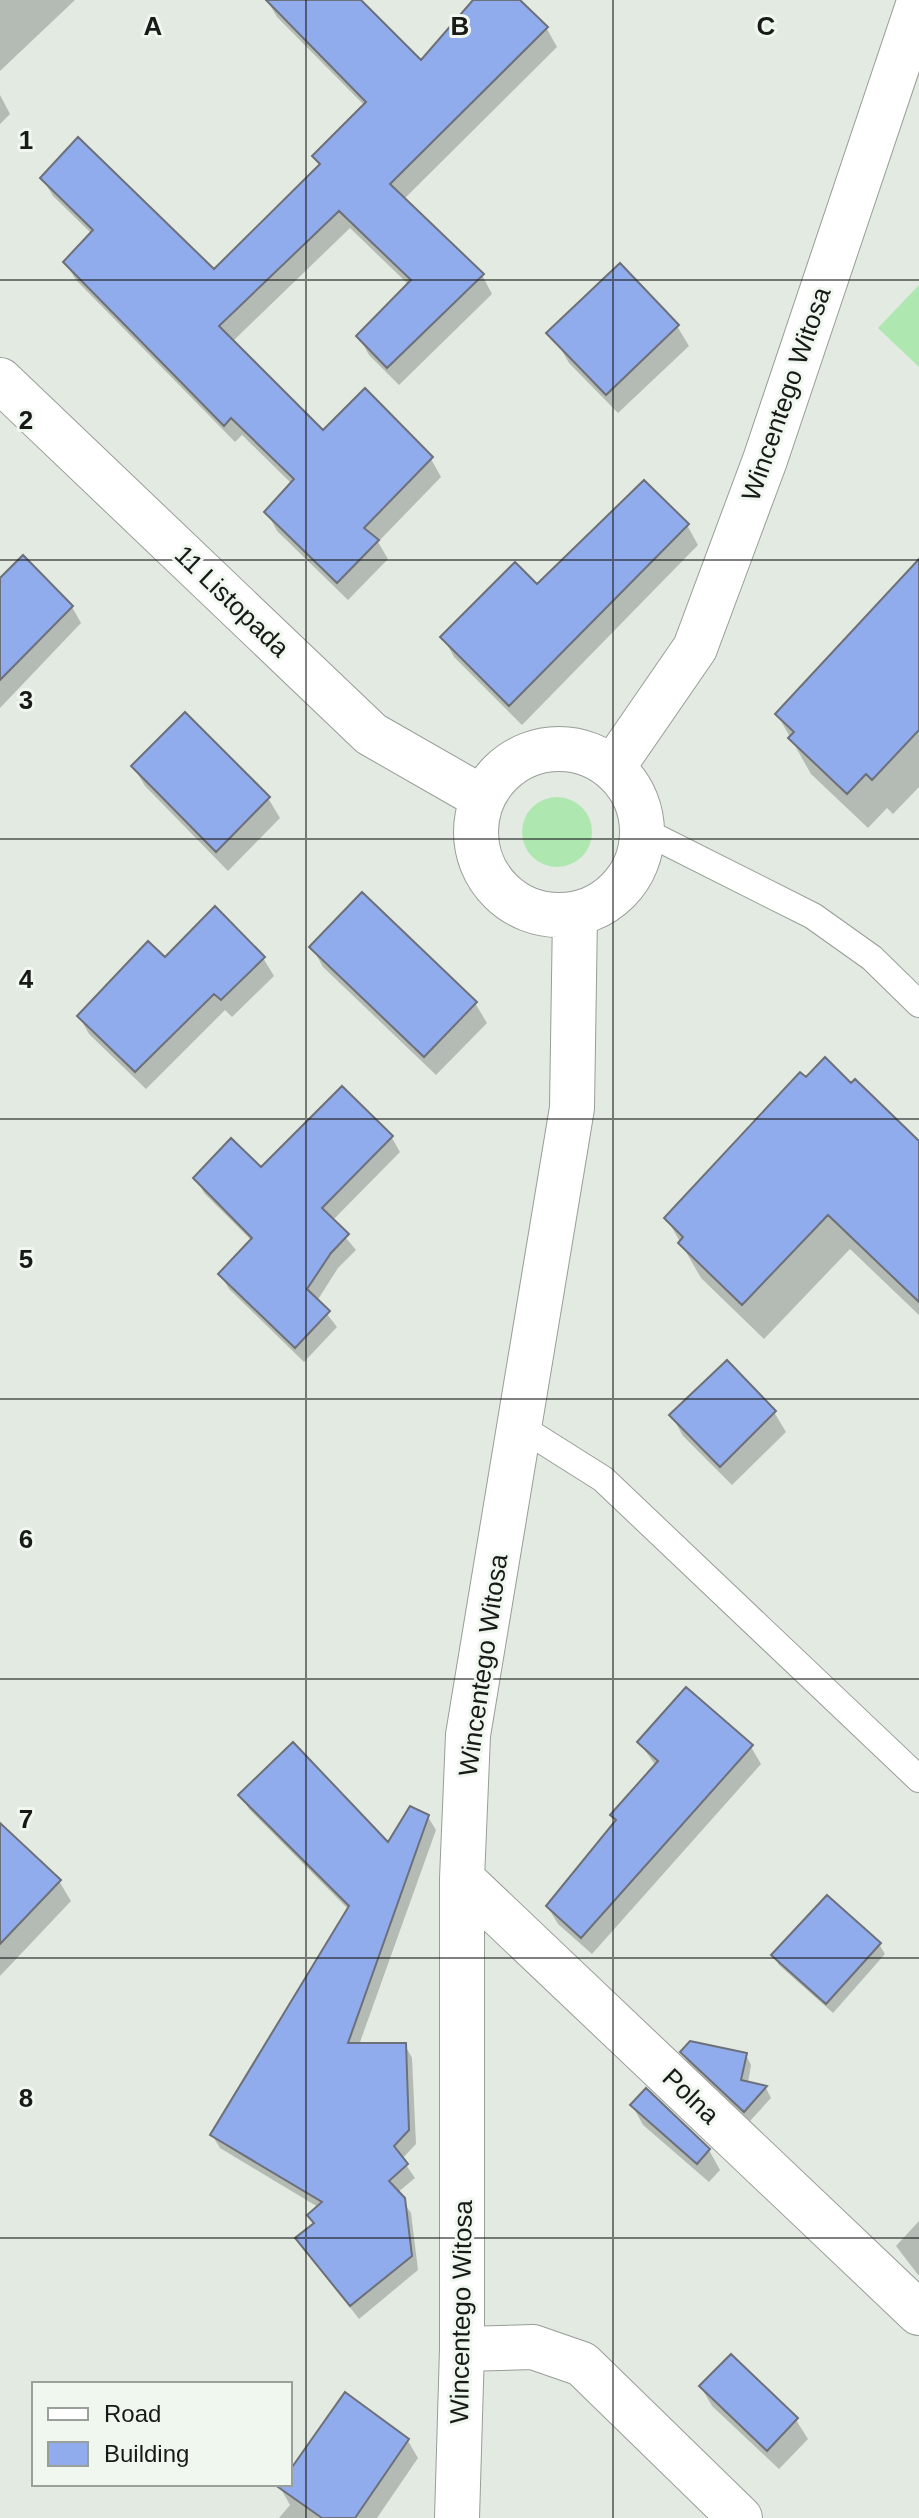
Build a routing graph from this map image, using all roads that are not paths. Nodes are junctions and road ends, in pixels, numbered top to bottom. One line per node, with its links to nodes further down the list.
1 (919, 2): 3 (street, Wincentego Witosa)
2 (0, 380): 4 (street, 11 Listopada)
3 (613, 767): 4 (street); 5 (street)
4 (481, 797): 6 (street)
5 (644, 831): 6 (street); 7 (lane)
6 (575, 915): 8 (street, Wincentego Witosa)
7 (919, 1004)
8 (519, 1426): 9 (lane); 10 (street, Wincentego Witosa)
9 (919, 1779)
10 (462, 1879): 11 (street, Polna); 12 (street, Wincentego Witosa)
11 (919, 2313)
12 (462, 2349): 13 (street, Wincentego Witosa); 14 (street)
13 (457, 2518)
14 (740, 2518)

